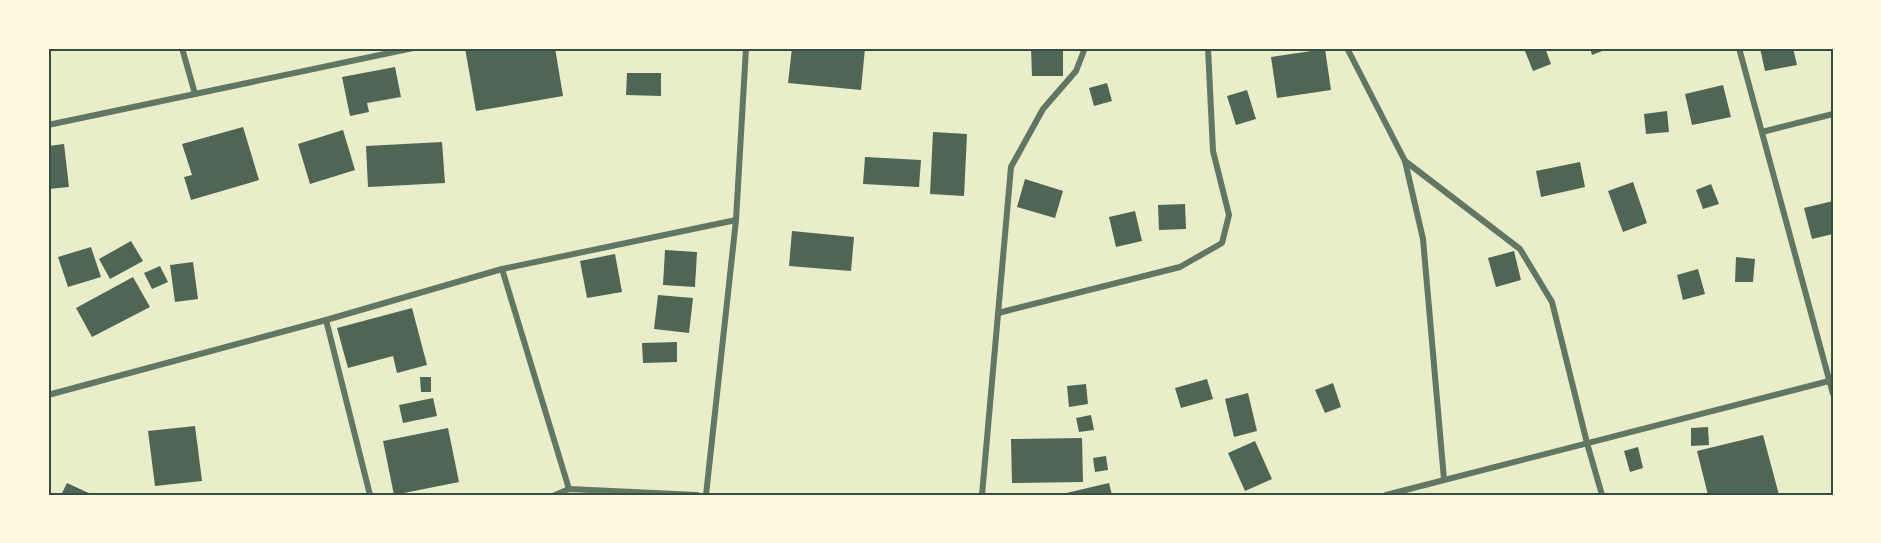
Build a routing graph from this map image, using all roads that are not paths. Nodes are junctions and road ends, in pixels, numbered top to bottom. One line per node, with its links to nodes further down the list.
1 (182, 48): 8 (street)
2 (413, 48): 8 (street)
3 (746, 48): 13 (street)
4 (1084, 48): 15 (street)
5 (1208, 48): 15 (street)
6 (1347, 48): 12 (street)
7 (1739, 48): 11 (street)
8 (195, 94): 10 (street)
9 (1833, 114): 11 (street)
10 (48, 124)
11 (1762, 132): 17 (street)
12 (1406, 161): 20 (street); 21 (street)
13 (736, 219): 14 (street); 26 (street)
14 (502, 269): 16 (street); 22 (street)
15 (998, 313): 27 (street)
16 (326, 320): 19 (street); 23 (street)
17 (1832, 380): 18 (street); 20 (street)
18 (1833, 394)
19 (48, 395)
20 (1587, 443): 21 (street); 29 (street)
21 (1444, 478): 28 (street)
22 (569, 489): 24 (street); 25 (street)
23 (370, 495)
24 (555, 495)
25 (697, 495)
26 (706, 495)
27 (982, 495)
28 (1386, 495)
29 (1602, 495)

